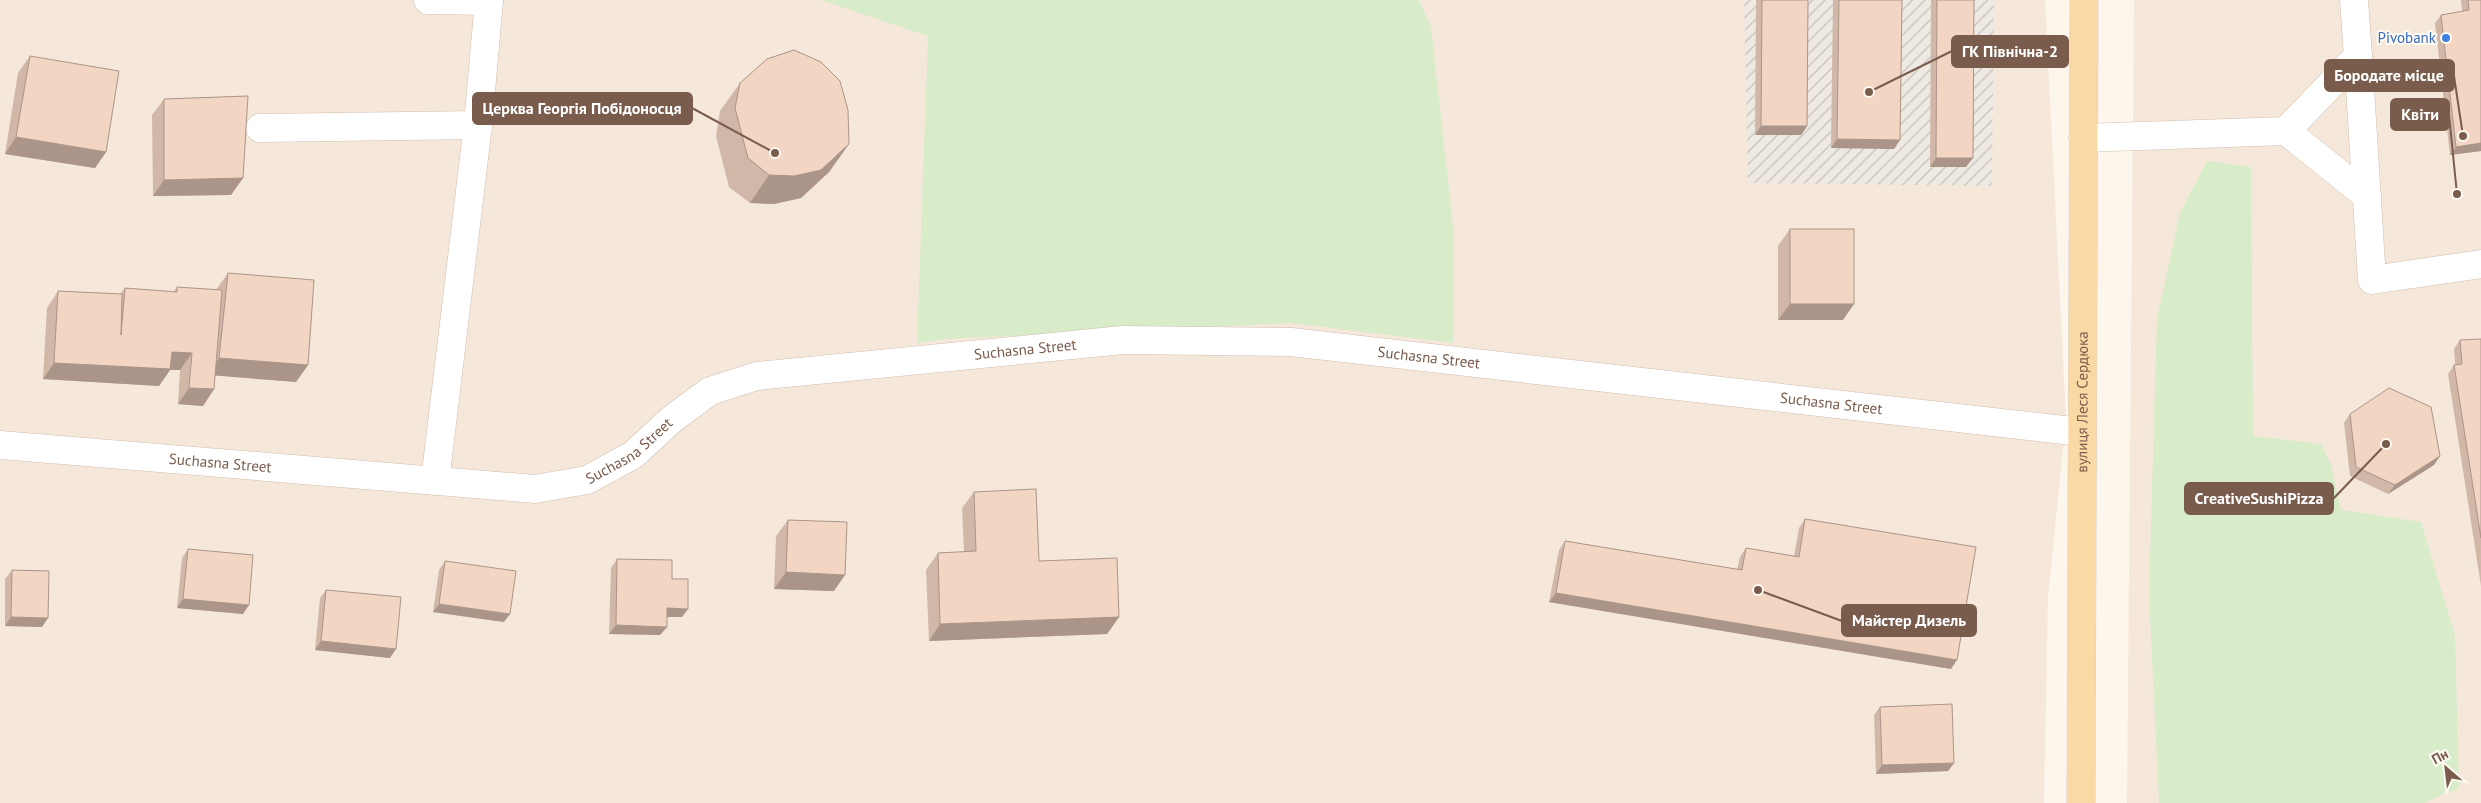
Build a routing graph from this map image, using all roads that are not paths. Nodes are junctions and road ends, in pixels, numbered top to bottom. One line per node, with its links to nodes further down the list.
1 (428, 0): 2 (street)
2 (488, 0): 6 (street)
3 (2084, 0): 9 (main road, вулиця Леся Сердюка)
4 (2354, 0): 5 (street)
5 (2358, 56): 8 (street); 10 (street)
6 (478, 125): 7 (street); 14 (street)
7 (260, 128)
8 (2286, 130): 9 (street); 10 (street)
9 (2083, 138): 12 (main road, вулиця Леся Сердюка)
10 (2367, 196): 11 (street)
11 (2481, 264)
12 (2081, 432): 14 (street, Suchasna Street); 15 (main road, вулиця Леся Сердюка)
13 (0, 445): 14 (street, Suchasna Street)
14 (435, 481)
15 (2081, 803)

